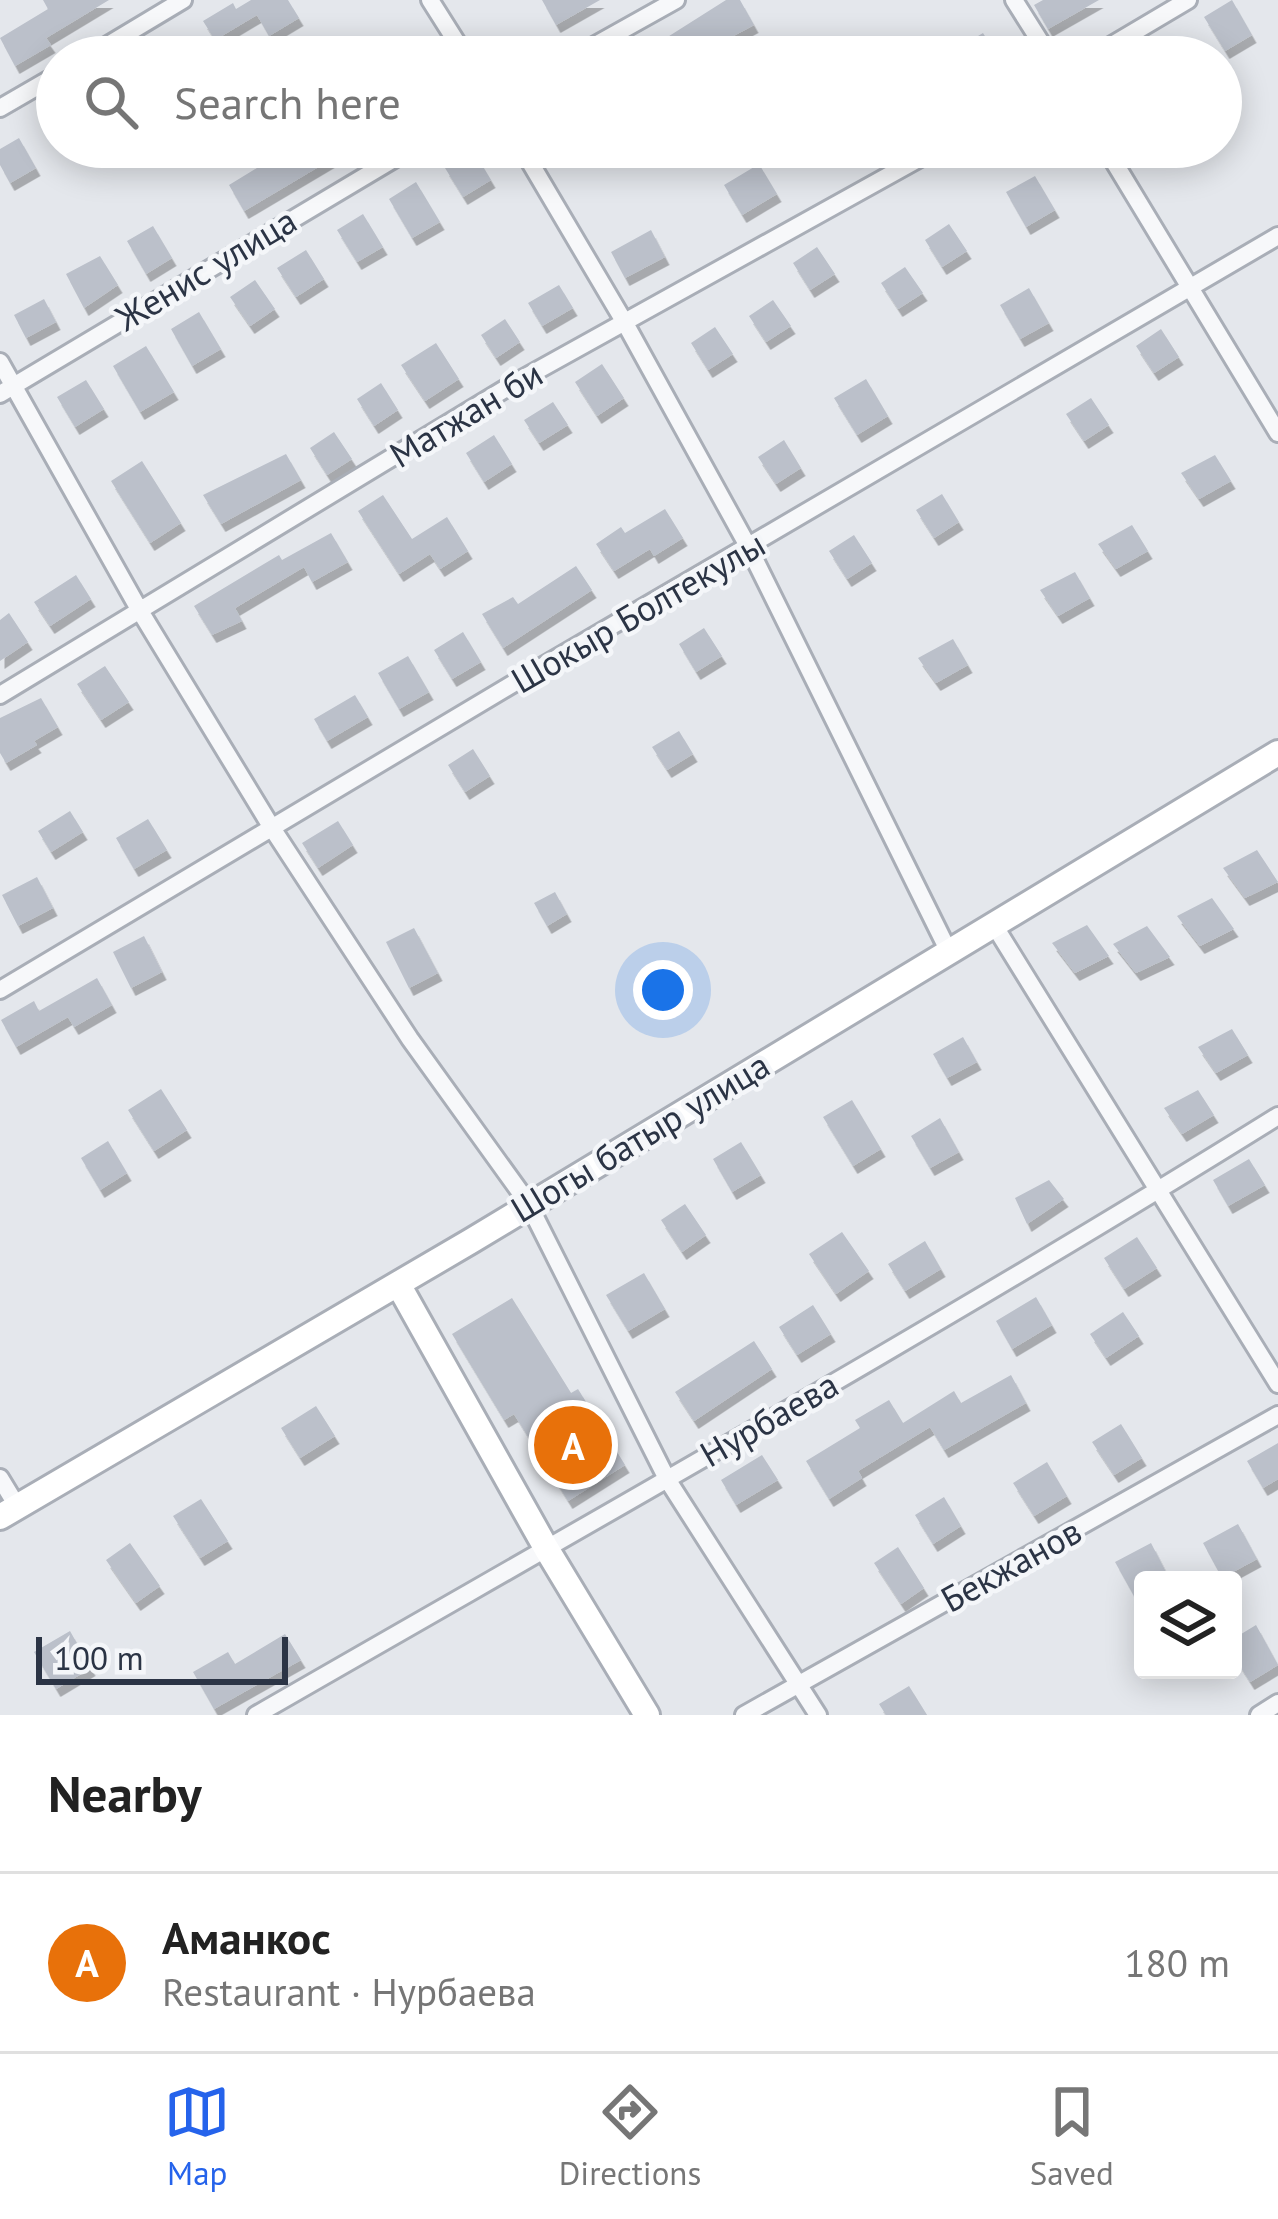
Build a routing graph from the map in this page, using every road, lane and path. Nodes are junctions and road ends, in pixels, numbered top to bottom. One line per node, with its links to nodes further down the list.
1 (183, 0): 6 (street)
2 (430, 0): 7 (street)
3 (676, 0): 8 (street)
4 (1014, 0): 9 (street)
5 (1188, 0): 10 (street)
6 (123, 36)
7 (453, 36)
8 (612, 36)
9 (1037, 36)
10 (1127, 36)
11 (36, 87): 12 (street)
12 (0, 108)
13 (379, 168): 21 (street, Женис улица)
14 (533, 168): 19 (street)
15 (902, 168): 19 (street, Матжан би)
16 (1118, 168): 18 (street)
17 (1278, 236): 18 (street, Шокыр Болтекулы)
18 (1190, 289): 22 (street); 23 (street, Шокыр Болтекулы)
19 (625, 322): 23 (street); 24 (street, Матжан би)
20 (0, 362): 21 (street)
21 (7, 390): 24 (street)
22 (1278, 434)
23 (749, 548): 27 (street, Шокыр Болтекулы); 29 (street)
24 (140, 611): 25 (street, Матжан би); 27 (street)
25 (0, 695)
26 (1278, 753): 28 (street, Шогы батыр улица)
27 (272, 828): 30 (street, Шокыр Болтекулы); 33 (street)
28 (994, 925): 29 (street, Шогы батыр улица); 32 (street)
29 (949, 952): 33 (street, Шогы батыр улица)
30 (0, 990)
31 (1278, 1116): 32 (street, Нурбаева)
32 (1160, 1189): 35 (street); 38 (street, Нурбаева)
33 (528, 1204): 34 (street, Шогы батыр улица); 38 (street)
34 (398, 1284): 39 (street, Шогы батыр улица); 40 (street)
35 (1278, 1384)
36 (1278, 1415): 41 (street, Бекжанов)
37 (0, 1478): 39 (street)
38 (667, 1479): 40 (street, Нурбаева); 41 (street)
39 (9, 1512)
40 (546, 1547): 43 (street, Нурбаева); 44 (street)
41 (796, 1684): 45 (street, Бекжанов); 46 (street)
42 (1278, 1703): 47 (street)
43 (256, 1715)
44 (647, 1715)
45 (744, 1715)
46 (818, 1715)
47 (1259, 1715)

